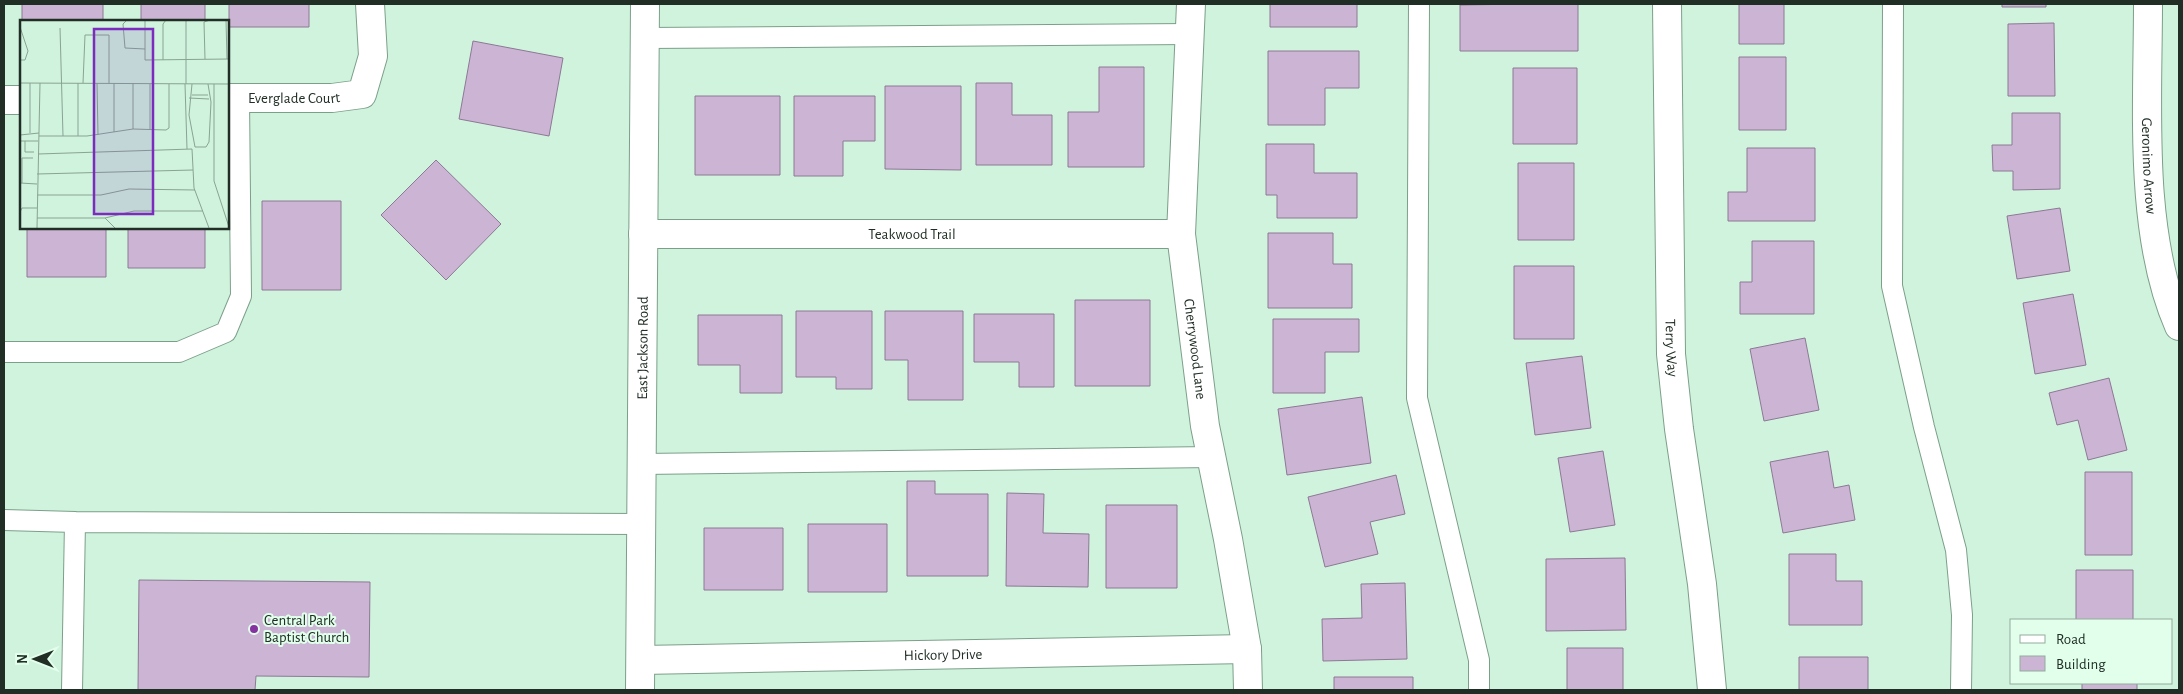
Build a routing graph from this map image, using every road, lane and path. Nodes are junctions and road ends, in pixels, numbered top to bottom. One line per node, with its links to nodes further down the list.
1 (370, 4): 10 (street, Everglade Court)
2 (645, 4): 9 (street, East Jackson Road)
3 (1191, 4): 8 (street, Cherrywood Lane)
4 (1419, 4): 27 (lane)
5 (1667, 4): 28 (street, Terry Way)
6 (1893, 4): 29 (lane)
7 (2148, 4): 15 (street, Geronimo Arrow)
8 (1190, 34): 9 (lane); 14 (street, Cherrywood Lane)
9 (644, 38): 13 (street, East Jackson Road)
10 (233, 98): 16 (lane)
11 (4, 100): 12 (street)
12 (20, 100)
13 (643, 234): 14 (street, Teakwood Trail); 18 (street, East Jackson Road)
14 (1181, 234): 17 (street, Cherrywood Lane)
15 (2179, 326)
16 (4, 352)
17 (1212, 457): 18 (lane); 22 (street, Cherrywood Lane)
18 (642, 464): 21 (street, East Jackson Road)
19 (4, 520): 20 (lane)
20 (75, 522): 21 (lane); 24 (lane)
21 (642, 524): 23 (street, East Jackson Road)
22 (1247, 649): 23 (street, Hickory Drive); 26 (street, Cherrywood Lane)
23 (641, 660): 25 (street, East Jackson Road)
24 (72, 690)
25 (640, 690)
26 (1248, 690)
27 (1479, 690)
28 (1712, 690)
29 (1961, 690)

